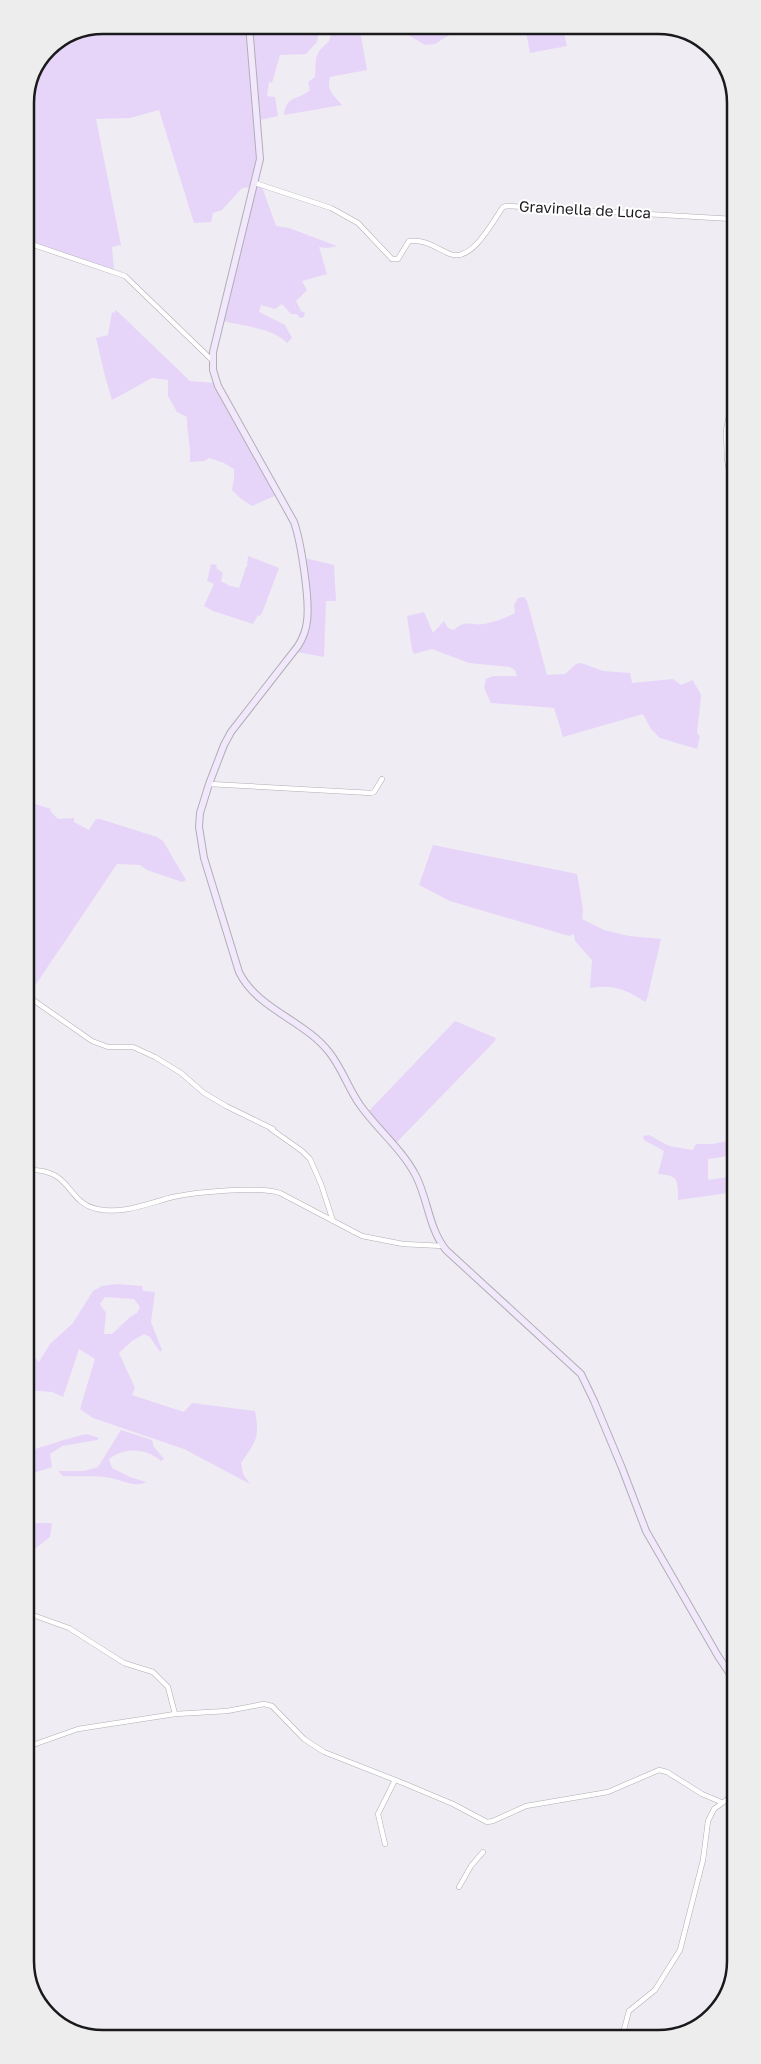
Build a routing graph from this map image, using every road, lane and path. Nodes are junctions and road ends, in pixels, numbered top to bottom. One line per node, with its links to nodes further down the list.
1 (250, 34): 2 (main road)
2 (255, 183): 3 (street, Gravinella de Luca); 5 (main road)
3 (727, 219)
4 (34, 245): 5 (street)
5 (213, 361): 9 (main road)
6 (727, 425): 7 (street)
7 (727, 459)
8 (382, 779): 9 (street)
9 (210, 784): 13 (main road)
10 (34, 1001): 12 (street)
11 (34, 1170): 12 (street)
12 (333, 1221): 13 (street)
13 (443, 1246): 15 (main road)
14 (34, 1616): 16 (street)
15 (727, 1670)
16 (176, 1714): 17 (street); 18 (street)
17 (34, 1745)
18 (395, 1780): 20 (street); 21 (street)
19 (727, 1798): 20 (street)
20 (721, 1802): 24 (street)
21 (386, 1844)
22 (483, 1852): 23 (street)
23 (459, 1887)
24 (624, 2030)

